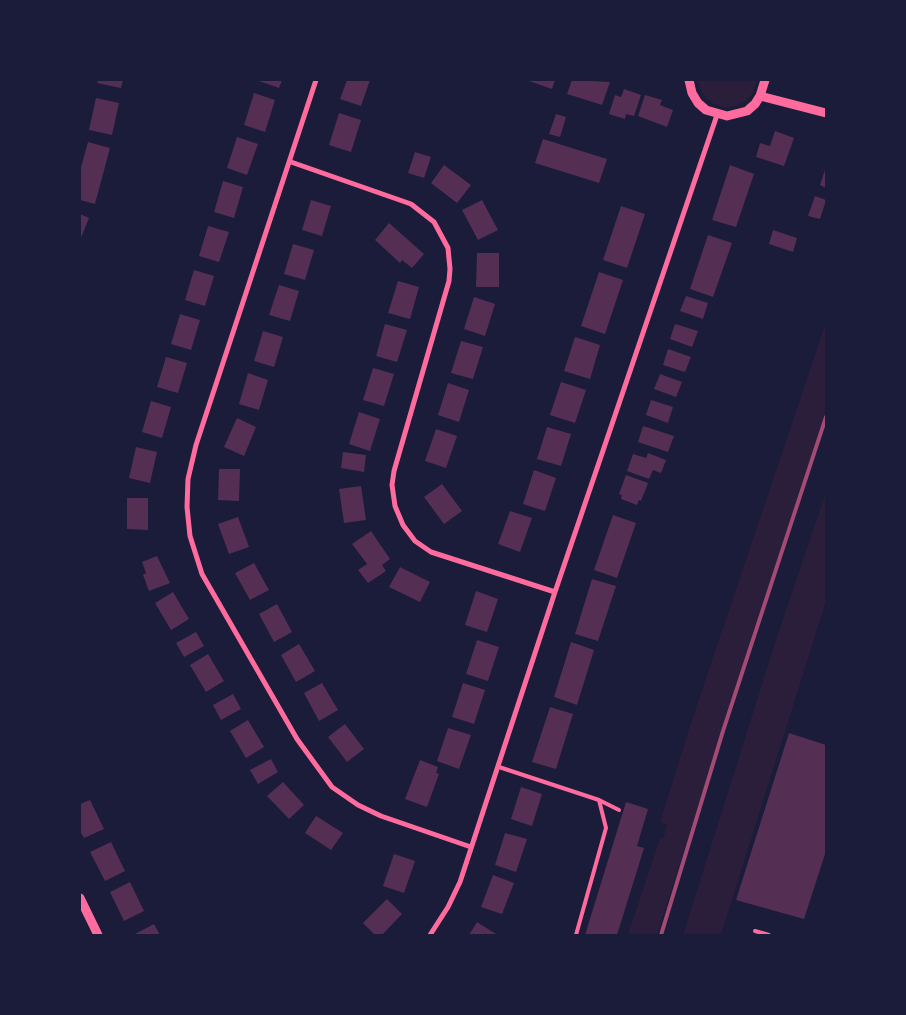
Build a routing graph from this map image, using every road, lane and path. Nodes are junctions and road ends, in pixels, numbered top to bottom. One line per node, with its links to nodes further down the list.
1 (316, 80): 7 (street)
2 (689, 80): 6 (street)
3 (765, 80): 4 (street)
4 (760, 96): 5 (street); 6 (street)
5 (826, 113)
6 (717, 115): 8 (street)
7 (291, 162): 8 (street); 12 (street)
8 (555, 592): 9 (street)
9 (499, 767): 10 (lane); 12 (street)
10 (599, 800): 11 (lane); 17 (lane)
11 (619, 810)
12 (471, 847): 16 (street)
13 (80, 898): 15 (street)
14 (755, 931): 18 (lane)
15 (98, 935)
16 (430, 935)
17 (576, 935)
18 (769, 935)

